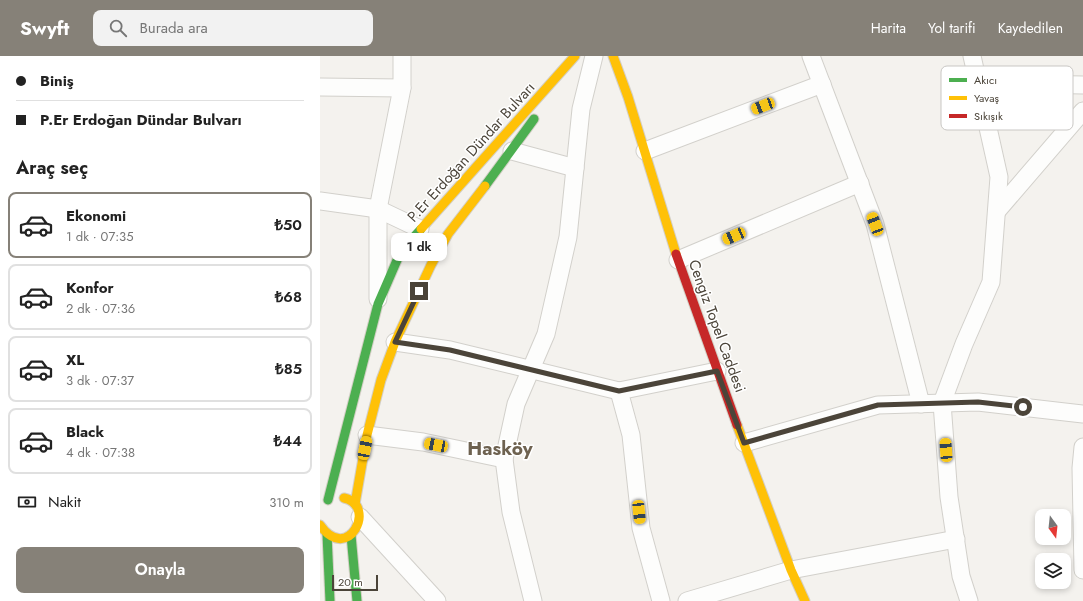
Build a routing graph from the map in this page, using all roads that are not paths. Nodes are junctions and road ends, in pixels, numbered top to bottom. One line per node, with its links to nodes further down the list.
1 (402, 56): 13 (street)
2 (575, 56): 25 (main road, P.Er Erdoğan Dündar Bulvarı)
3 (580, 56): 18 (main road, P.Er Erdoğan Dündar Bulvarı)
4 (594, 56): 20 (street)
5 (613, 56): 19 (main road, Cengiz Topel Caddesi)
6 (811, 56): 9 (street)
7 (972, 56): 8 (street)
8 (974, 66)
9 (822, 84): 19 (street); 21 (street)
10 (1073, 84): 11 (street)
11 (1083, 84)
12 (320, 87): 13 (street)
13 (402, 88): 23 (street)
14 (1083, 111): 15 (street)
15 (1073, 123)
16 (988, 130): 24 (street)
17 (1067, 130): 24 (street)
18 (512, 151): 20 (street); 28 (main road, P.Er Erdoğan Dündar Bulvarı)
19 (645, 151): 26 (main road, Cengiz Topel Caddesi)
20 (575, 168): 29 (street)
21 (860, 183): 26 (street); 33 (street)
22 (320, 201): 23 (street)
23 (378, 209): 25 (street); 27 (street)
24 (997, 211): 32 (street)
25 (420, 229): 27 (main road, P.Er Erdoğan Dündar Bulvarı)
26 (678, 260): 30 (main road, Cengiz Topel Caddesi)
27 (378, 304): 39 (main road, P.Er Erdoğan Dündar Bulvarı)
28 (395, 342): 29 (street); 35 (main road, P.Er Erdoğan Dündar Bulvarı)
29 (530, 370): 31 (street); 38 (street)
30 (717, 371): 31 (street); 36 (main road, Cengiz Topel Caddesi)
31 (619, 391): 50 (street)
32 (942, 403): 33 (street); 34 (street); 42 (street)
33 (922, 404): 36 (street)
34 (1083, 414)
35 (368, 435): 38 (street); 39 (main road, P.Er Erdoğan Dündar Bulvarı)
36 (744, 443): 44 (main road, Cengiz Topel Caddesi)
37 (1083, 446): 45 (street)
38 (504, 458): 49 (street)
39 (358, 510): 41 (main road, P.Er Erdoğan Dündar Bulvarı); 43 (street)
40 (322, 530): 41 (main road); 46 (main road)
41 (351, 535): 43 (street); 47 (main road)
42 (956, 539): 44 (street); 53 (street)
43 (384, 543): 48 (street)
44 (791, 570): 51 (street); 52 (main road, Cengiz Topel Caddesi)
45 (1083, 570)
46 (330, 601)
47 (358, 601)
48 (437, 601)
49 (533, 601)
50 (661, 601)
51 (687, 601)
52 (804, 601)
53 (969, 601)

